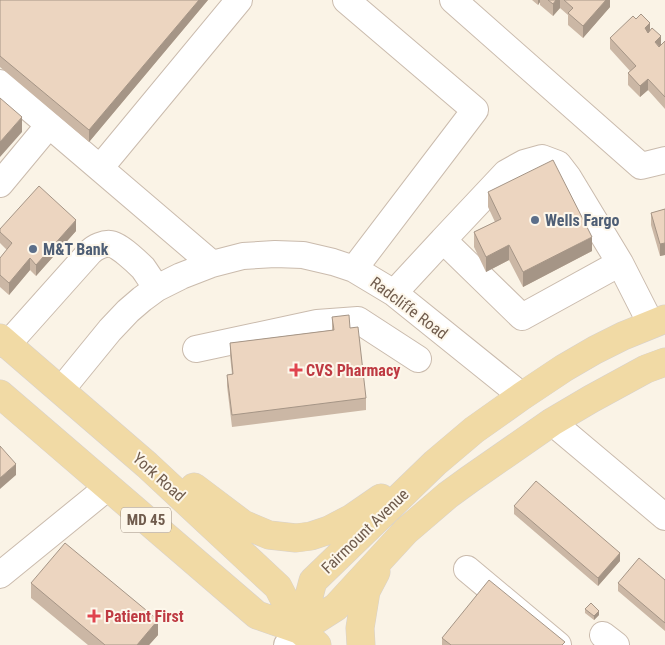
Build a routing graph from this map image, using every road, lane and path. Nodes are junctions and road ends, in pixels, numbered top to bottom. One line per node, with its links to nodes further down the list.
1 (239, 0): 7 (street)
2 (346, 0): 12 (street)
3 (453, 0): 6 (street)
4 (0, 83): 5 (street)
5 (49, 125): 7 (street); 8 (street)
6 (665, 160)
7 (100, 168): 11 (street)
8 (0, 184)
9 (443, 240): 10 (street); 10 (street); 14 (street)
10 (620, 263): 15 (street)
11 (212, 264): 12 (street, Radcliffe Road); 13 (street, Radcliffe Road)
12 (354, 269): 14 (street, Radcliffe Road)
13 (157, 288): 16 (street); 20 (street, Radcliffe Road)
14 (394, 293): 22 (street, Radcliffe Road)
15 (658, 322): 22 (main road, Fairmount Avenue)
16 (4, 342): 20 (main road, York Road / MD 45)
17 (196, 349): 18 (street)
18 (418, 360)
19 (665, 362): 23 (main road, Fairmount Avenue)
20 (61, 390): 25 (main road, York Road / MD 45)
21 (0, 394): 26 (main road, MD 45)
22 (522, 396): 23 (main road); 24 (main road, Fairmount Avenue)
23 (552, 422): 27 (street); 28 (main road, Fairmount Avenue)
24 (435, 463): 25 (main road); 31 (main road, Fairmount Avenue)
25 (147, 465): 31 (main road, York Road / MD 45)
26 (108, 487): 30 (street); 31 (main road, MD 45)
27 (665, 517)
28 (392, 546): 31 (main road, Fairmount Avenue); 32 (main road)
29 (467, 569): 33 (street)
30 (0, 575)
31 (301, 640)
32 (361, 645)
33 (558, 645)

